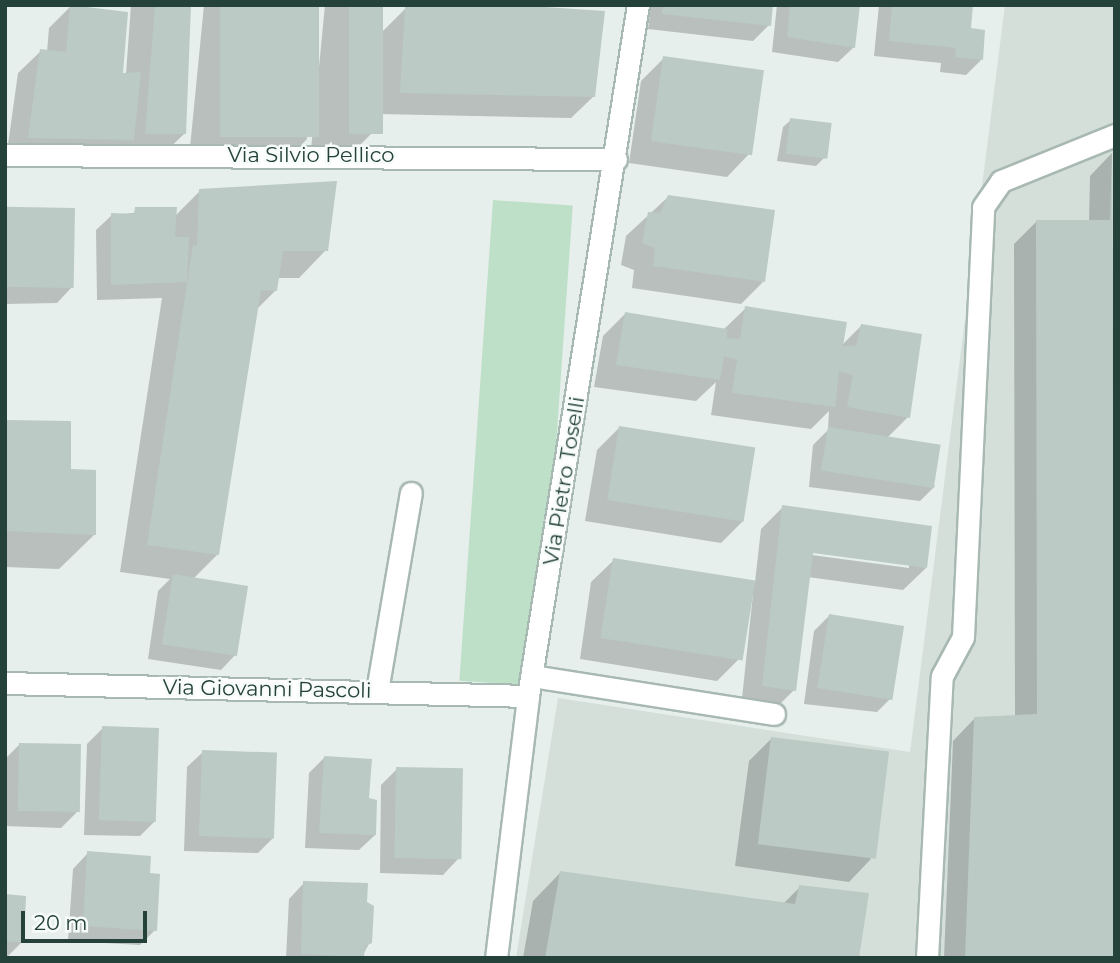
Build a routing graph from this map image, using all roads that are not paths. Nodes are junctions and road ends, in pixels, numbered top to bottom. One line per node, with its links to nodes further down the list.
1 (638, 5): 4 (street, Via Pietro Toselli)
2 (1115, 135): 11 (street)
3 (5, 155): 4 (street, Via Silvio Pellico)
4 (616, 159): 7 (street, Via Pietro Toselli)
5 (411, 493): 8 (street)
6 (5, 683): 8 (street, Via Giovanni Pascoli)
7 (530, 686): 8 (street, Via Giovanni Pascoli); 9 (street, Via Giovanni Pascoli); 10 (street, Via Pietro Toselli)
8 (377, 691)
9 (774, 714)
10 (496, 958)
11 (926, 958)

